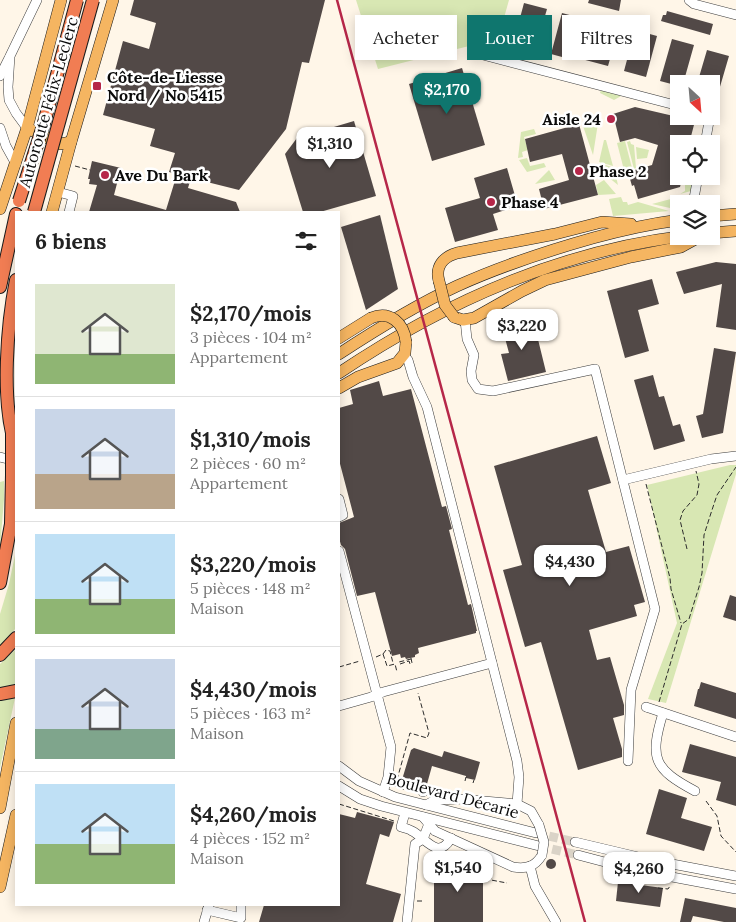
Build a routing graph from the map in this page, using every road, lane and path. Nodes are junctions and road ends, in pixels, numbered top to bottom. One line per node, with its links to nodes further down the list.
1 (37, 0): 8 (street)
2 (61, 0): 13 (main road)
3 (77, 0): 20 (highway, Autoroute Félix-Leclerc, bridge)
4 (93, 0): 21 (highway, Autoroute Félix-Leclerc, bridge)
5 (113, 0): 14 (main road)
6 (689, 0): 7 (street)
7 (736, 15)
8 (10, 56): 10 (street); 13 (street)
9 (502, 60): 11 (street)
10 (0, 76)
11 (670, 104)
12 (0, 128): 15 (street)
13 (27, 128): 14 (main road); 15 (main road)
14 (71, 142): 18 (main road)
15 (16, 164): 19 (main road)
16 (75, 166): 17 (path)
17 (90, 170)
18 (58, 192): 22 (main road); 23 (street)
19 (0, 209)
20 (17, 209)
21 (34, 211)
22 (52, 211)
23 (69, 211)
24 (15, 214): 34 (highway)
25 (736, 214): 26 (main road)
26 (720, 215)
27 (15, 218): 36 (highway)
28 (670, 221): 29 (main road)
29 (646, 224): 37 (main road, bridge); 39 (main road)
30 (736, 231): 31 (main road)
31 (720, 232)
32 (670, 238): 41 (main road)
33 (685, 245): 37 (main road)
34 (0, 250)
35 (15, 286): 43 (highway)
36 (0, 287)
37 (460, 319): 50 (street)
38 (340, 337): 40 (main road, bridge)
39 (340, 353)
40 (404, 355): 42 (main road); 63 (street)
41 (340, 372)
42 (340, 387)
43 (12, 434): 44 (highway, bridge); 57 (highway, bridge)
44 (15, 444)
45 (736, 456): 51 (street)
46 (0, 457): 47 (street)
47 (15, 461)
48 (736, 467): 58 (path)
49 (696, 470): 54 (path)
50 (623, 480): 51 (street); 80 (street)
51 (645, 480): 58 (path)
52 (340, 503): 53 (street)
53 (340, 516)
54 (687, 549)
55 (340, 561): 56 (street)
56 (345, 581): 70 (street)
57 (0, 583)
58 (682, 624): 71 (path)
59 (15, 639): 61 (highway)
60 (383, 654): 66 (path)
61 (0, 655)
62 (411, 658): 62 (path)
63 (492, 663): 67 (street); 95 (street)
64 (387, 666): 65 (path)
65 (383, 669)
66 (397, 672)
67 (416, 683): 70 (street); 77 (path)
68 (15, 691): 69 (highway)
69 (0, 694)
70 (377, 695): 72 (street); 92 (street)
71 (658, 702)
72 (340, 705)
73 (646, 707): 74 (street)
74 (663, 713): 78 (street); 91 (street)
75 (15, 729): 82 (main road)
76 (408, 729): 77 (path)
77 (410, 733): 89 (path)
78 (736, 737)
79 (15, 756): 82 (main road)
80 (628, 761)
81 (340, 767): 92 (street, Boulevard Décarie)
82 (7, 774): 97 (main road)
83 (466, 777): 85 (path)
84 (474, 780): 86 (path)
85 (465, 781)
86 (473, 783)
87 (405, 784): 90 (path)
88 (340, 787): 99 (street, Boulevard Décarie)
89 (395, 788)
90 (403, 790)
91 (696, 791)
92 (384, 792): 96 (street, Boulevard Décarie)
93 (706, 801): 109 (path)
94 (340, 804): 100 (path)
95 (518, 804): 96 (street); 108 (street, bridge)
96 (426, 805): 104 (street, Boulevard Décarie)
97 (0, 808)
98 (367, 810): 100 (path)
99 (405, 813): 103 (street, Boulevard Décarie); 106 (street)
100 (366, 814): 101 (path)
101 (395, 818)
102 (15, 820): 118 (main road)
103 (427, 820): 105 (street); 106 (street); 108 (street, Boulevard Décarie)
104 (536, 833)
105 (451, 838): 106 (street); 112 (street)
106 (423, 839): 125 (street)
107 (575, 842): 113 (street)
108 (540, 850): 112 (street)
109 (736, 852)
110 (578, 855): 120 (street)
111 (490, 861): 115 (path)
112 (530, 866): 126 (street)
113 (736, 876)
114 (483, 880): 115 (path)
115 (491, 880): 116 (path)
116 (506, 883)
117 (671, 884): 119 (path)
118 (0, 887)
119 (658, 888)
120 (736, 889)
121 (241, 906): 123 (street)
122 (208, 908): 123 (street); 124 (street)
123 (241, 920)
124 (204, 922)
125 (407, 922)
126 (556, 922)

